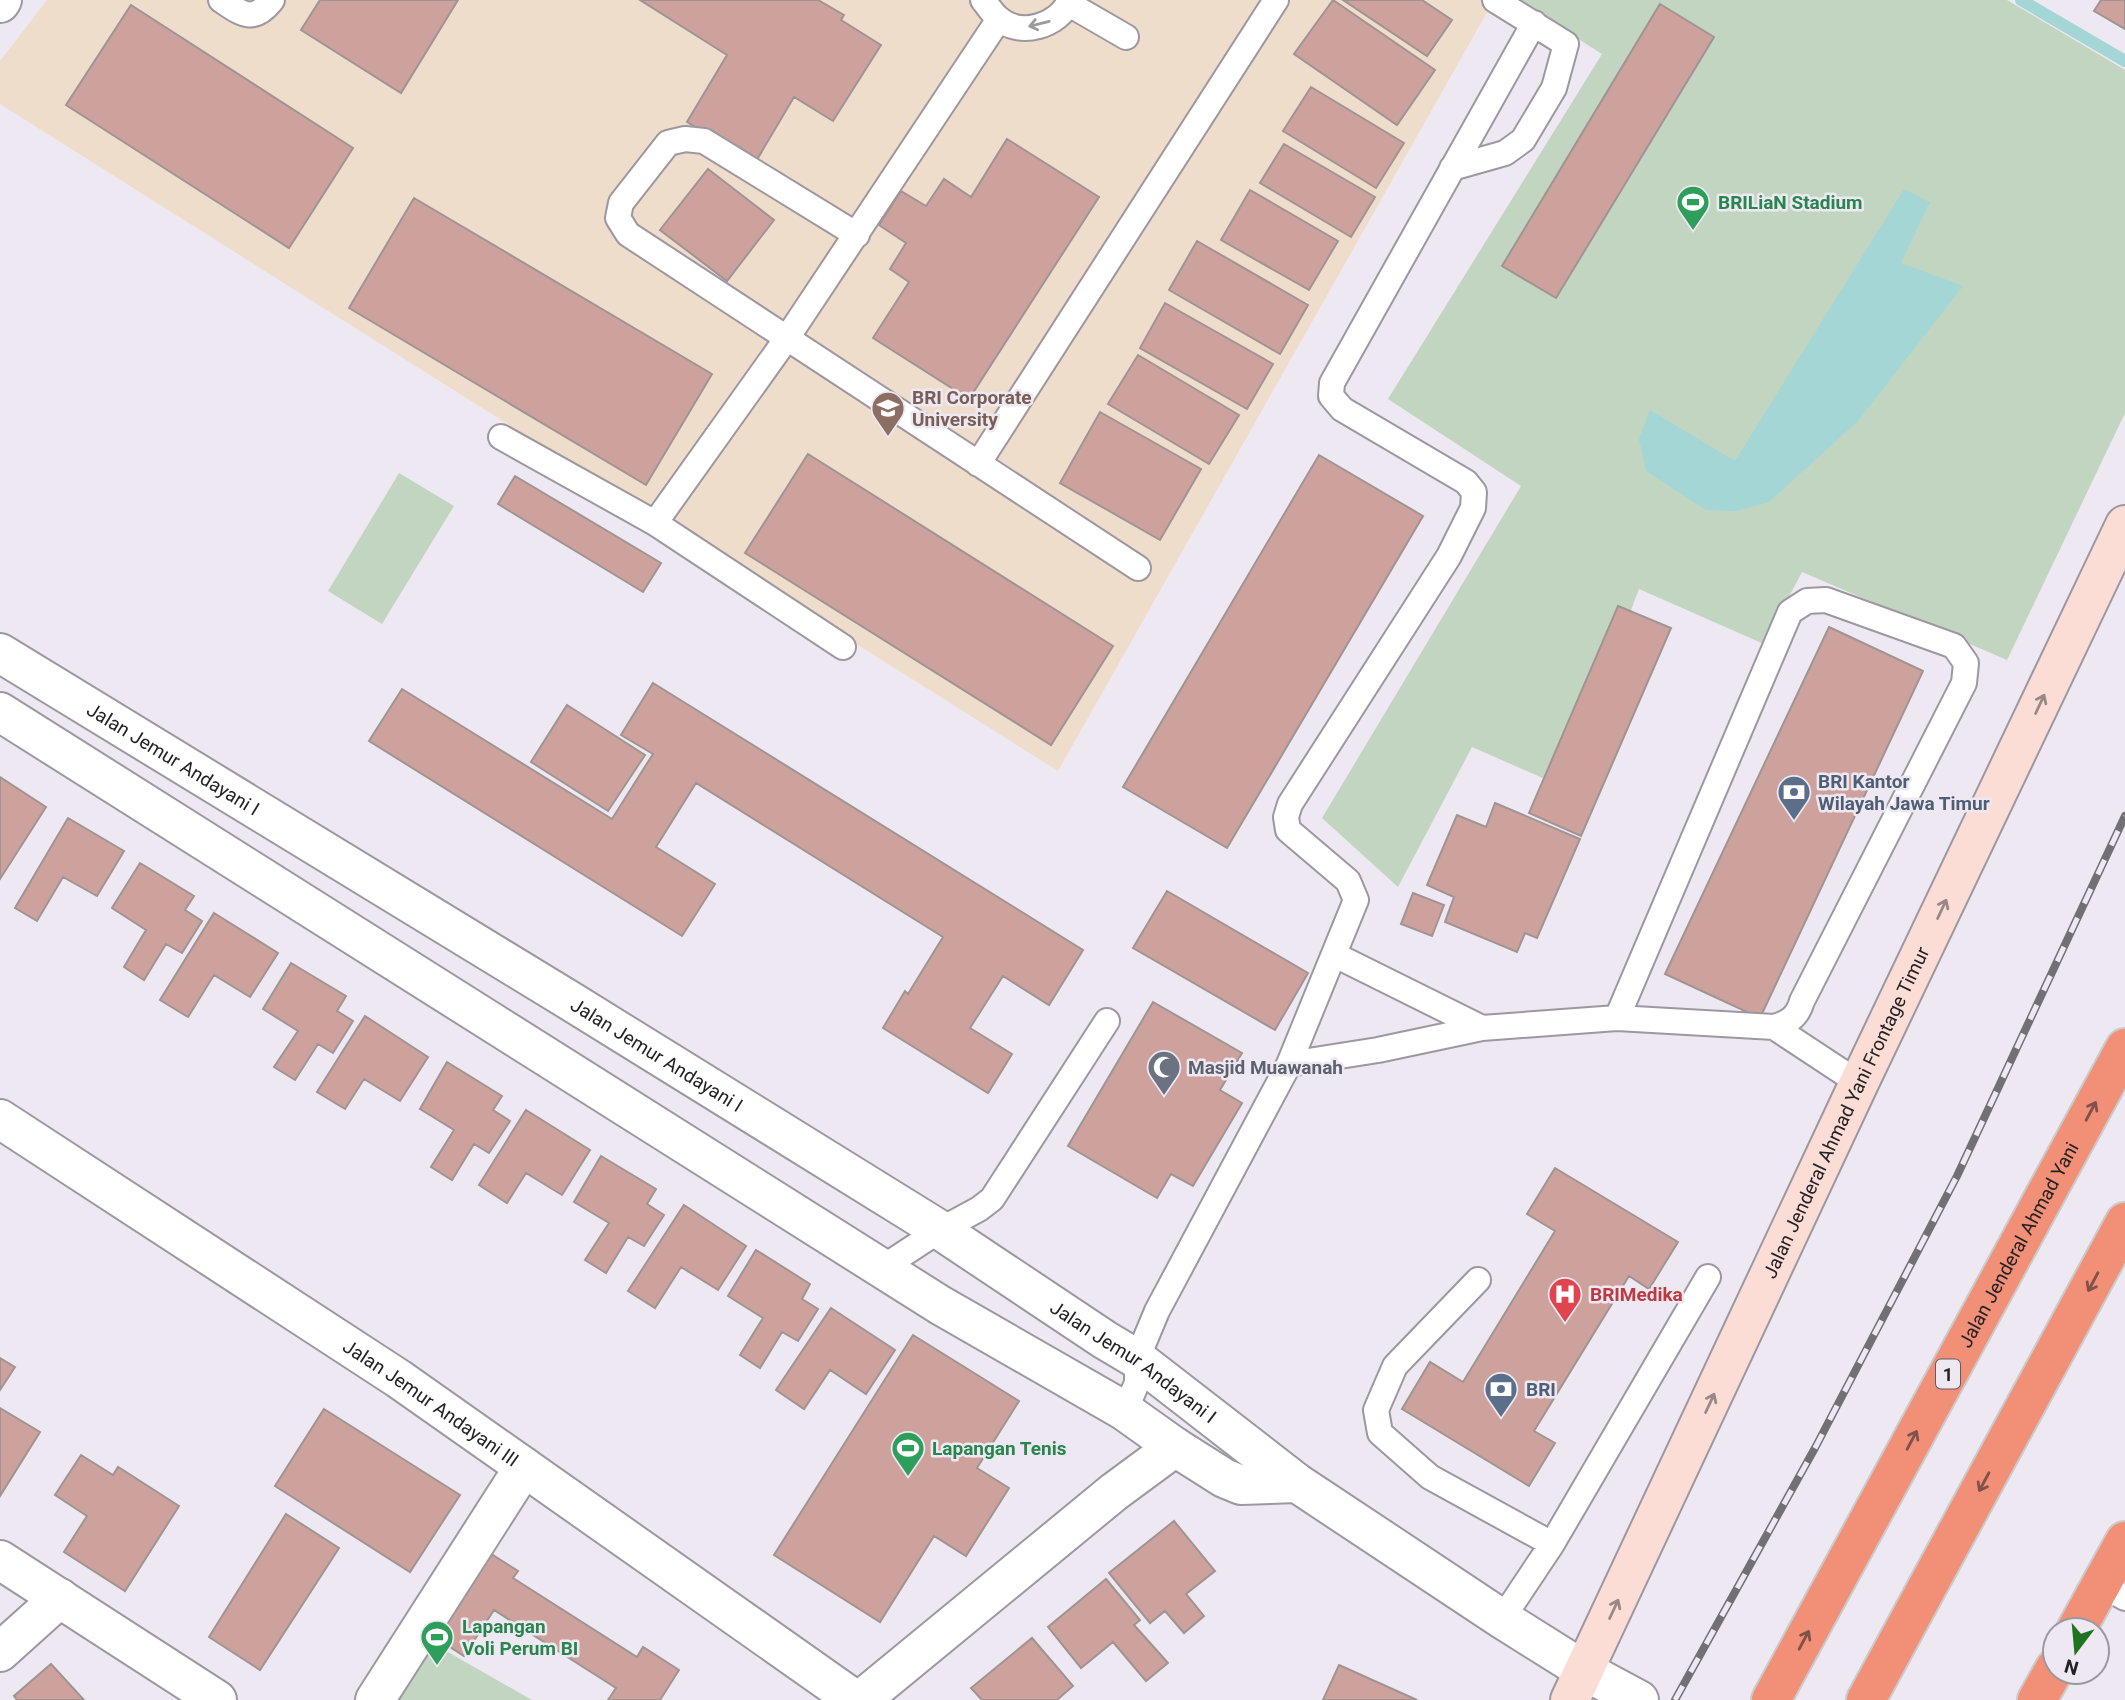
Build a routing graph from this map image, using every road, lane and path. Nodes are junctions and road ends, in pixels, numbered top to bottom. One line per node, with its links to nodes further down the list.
1 (221, 0): 2 (lane)
2 (272, 0)
3 (1276, 0): 13 (lane)
4 (1495, 0): 7 (lane)
5 (1070, 2): 6 (lane, one-way to 6); 8 (lane)
6 (991, 10): 10 (lane)
7 (1534, 23): 9 (lane); 9 (lane)
8 (1126, 37)
9 (1452, 168): 20 (lane)
10 (857, 234): 11 (lane); 11 (lane)
11 (787, 338): 13 (lane); 14 (lane)
12 (501, 438): 14 (lane)
13 (978, 464): 16 (lane)
14 (655, 523): 17 (lane)
15 (2125, 525): 27 (street, Jalan Jenderal Ahmad Yani Frontage Timur, one-way to 15)
16 (1138, 568)
17 (843, 647)
18 (0, 653): 30 (street, Jalan Jemur Andayani I)
19 (0, 712): 31 (street)
20 (1335, 955): 24 (lane); 26 (lane)
21 (1617, 1018): 23 (lane); 23 (lane); 24 (lane)
22 (1107, 1021): 30 (lane)
23 (1774, 1027): 27 (lane)
24 (1482, 1028): 26 (lane)
25 (2125, 1048): 53 (highway, Jalan Jenderal Ahmad Yani / 1, one-way to 25)
26 (1289, 1064): 34 (lane)
27 (1859, 1083): 47 (street, Jalan Jenderal Ahmad Yani Frontage Timur, one-way to 27)
28 (0, 1119): 37 (street, Jalan Jemur Andayani III)
29 (2125, 1222): 54 (highway, one-way to 54)
30 (940, 1230): 31 (lane); 34 (street, Jalan Jemur Andayani I)
31 (882, 1268): 35 (street)
32 (1708, 1278): 40 (lane)
33 (1478, 1280): 40 (lane)
34 (1137, 1359): 35 (lane); 38 (street, Jalan Jemur Andayani I)
35 (1123, 1410): 36 (street)
36 (1175, 1447): 38 (street); 51 (street)
37 (524, 1467): 49 (street); 50 (street, Jalan Jemur Andayani III)
38 (1297, 1483): 45 (street, Jalan Jemur Andayani I)
39 (2125, 1541): 42 (highway)
40 (1552, 1544): 45 (lane)
41 (0, 1560): 43 (street)
42 (2113, 1591): 44 (highway)
43 (60, 1598): 46 (street); 48 (street)
44 (2089, 1616)
45 (1502, 1619): 47 (street, Jalan Jemur Andayani I)
46 (0, 1652)
47 (1577, 1686): 52 (street, Jalan Jemur Andayani I)
48 (218, 1700)
49 (375, 1700)
50 (856, 1700)
51 (861, 1700)
52 (1639, 1700)
53 (1771, 1700)
54 (1866, 1700)

